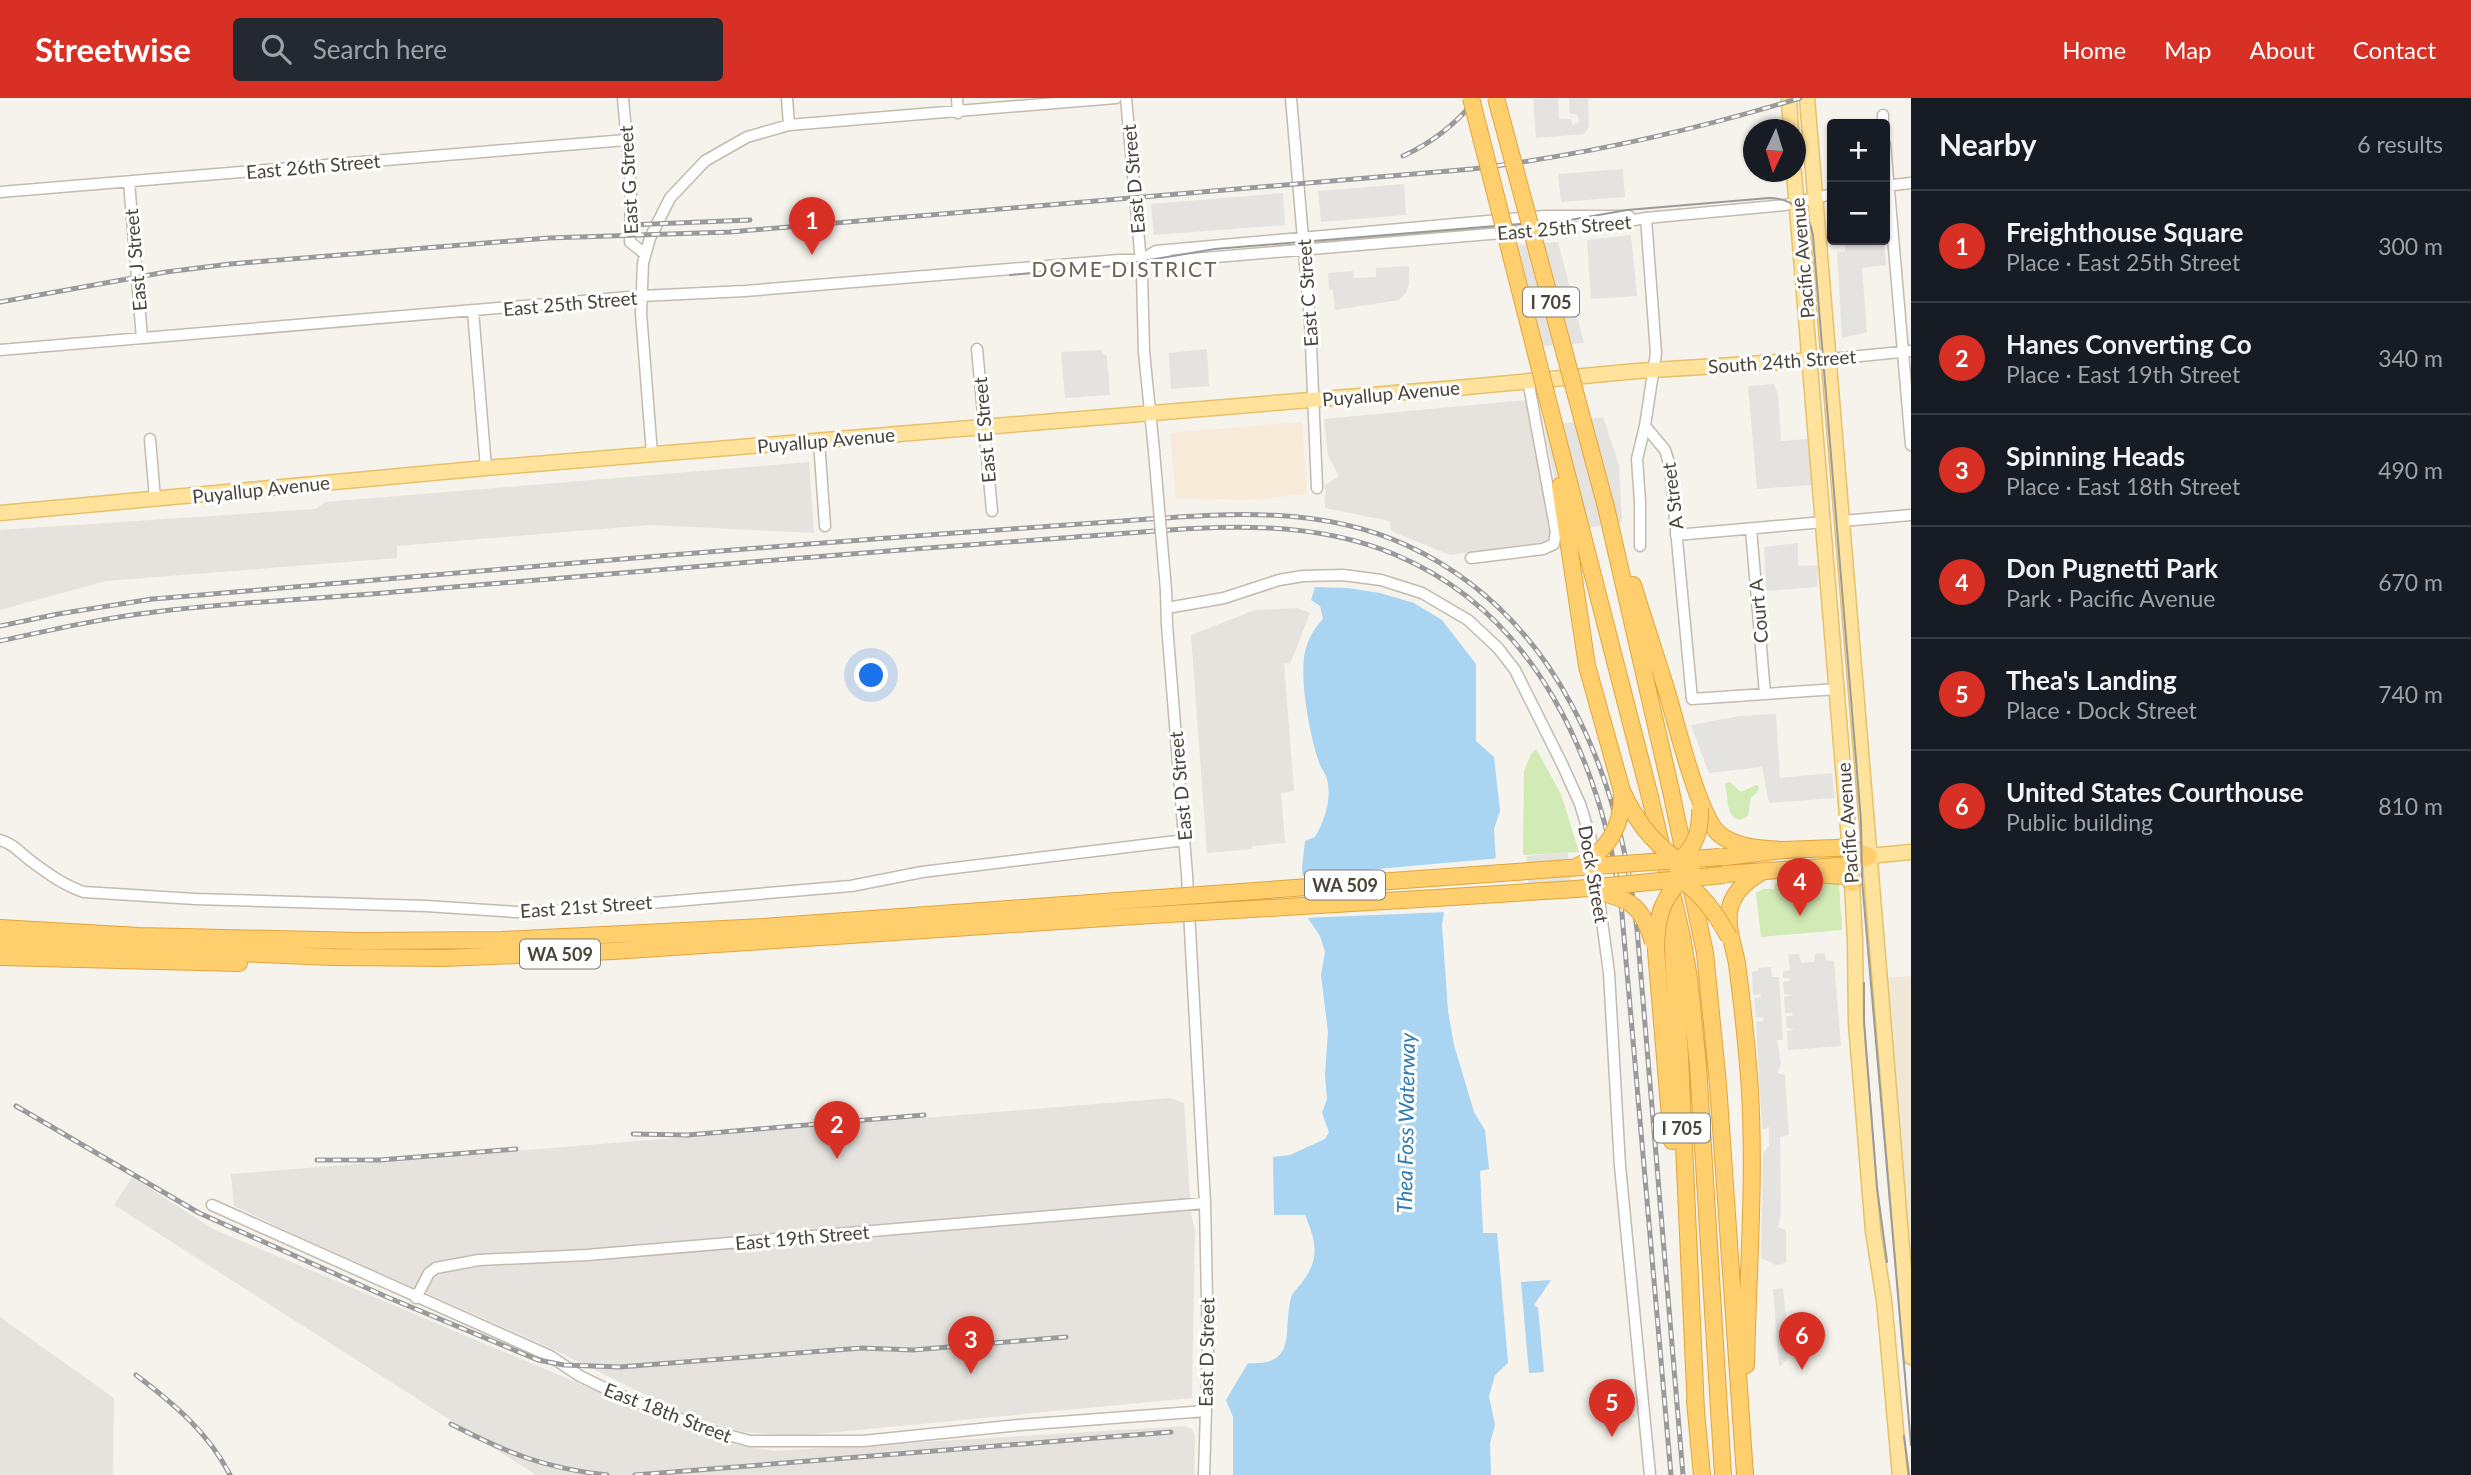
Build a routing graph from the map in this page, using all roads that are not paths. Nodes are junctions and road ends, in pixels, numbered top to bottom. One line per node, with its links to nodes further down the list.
1 (623, 98): 15 (street, East G Street)
2 (787, 98): 14 (street)
3 (957, 98): 12 (street)
4 (1116, 98): 12 (street)
5 (1126, 98): 30 (street, East D Street)
6 (1291, 98): 27 (street, East C Street)
7 (1464, 98): 19 (highway, I 705, bridge)
8 (1471, 98): 19 (highway, bridge)
9 (1496, 98): 64 (highway, I 705, bridge)
10 (1789, 98): 13 (main road)
11 (1807, 98): 23 (main road, Pacific Avenue)
12 (958, 113): 14 (street)
13 (1790, 119)
14 (789, 125): 29 (street)
15 (626, 139): 16 (street, East 26th Street); 29 (street, East G Street)
16 (129, 182): 21 (street, East 26th Street); 33 (street, East J Street)
17 (1795, 182): 24 (main road, Pacific Avenue)
18 (1911, 183): 20 (street)
19 (1492, 185): 41 (highway, I 705, bridge)
20 (1890, 186)
21 (0, 192)
22 (1827, 195): 23 (street)
23 (1816, 198): 24 (street); 37 (main road, Pacific Avenue)
24 (1797, 203): 26 (street); 38 (main road, Pacific Avenue)
25 (1890, 217): 36 (street)
26 (1646, 218): 27 (street, East 25th Street); 28 (street, East 25th Street); 39 (street)
27 (1303, 236): 28 (street, East C Street); 30 (street, East 25th Street)
28 (1304, 249): 30 (street, East 25th Street); 42 (street, East C Street)
29 (645, 254): 31 (street)
30 (1140, 260): 31 (street, East 25th Street); 43 (street, East D Street)
31 (641, 296): 32 (street, East 25th Street); 49 (street)
32 (473, 311): 33 (street, East 25th Street); 50 (street)
33 (142, 338): 35 (street, East 25th Street)
34 (976, 349): 44 (street, East E Street)
35 (0, 350)
36 (1907, 351): 37 (street, South 24th Street); 48 (street)
37 (1830, 359): 38 (main road, South 24th Street); 56 (main road, Pacific Avenue)
38 (1811, 360): 39 (main road, South 24th Street); 57 (main road, Pacific Avenue)
39 (1653, 371): 40 (main road, Puyallup Avenue); 45 (street)
40 (1528, 380): 42 (main road, Puyallup Avenue); 62 (street)
41 (1546, 393): 67 (highway); 71 (highway, I 705)
42 (1314, 400): 43 (main road, Puyallup Avenue); 51 (street, East C Street)
43 (1150, 413): 44 (main road, Puyallup Avenue); 63 (street, East D Street, bridge)
44 (984, 426): 47 (main road, Puyallup Avenue); 53 (street, East E Street)
45 (1645, 426): 60 (street, A Street); 61 (street)
46 (150, 439): 52 (street)
47 (819, 441): 49 (main road, Puyallup Avenue); 58 (street)
48 (1911, 445)
49 (652, 454): 50 (main road, Puyallup Avenue)
50 (486, 468): 52 (main road, Puyallup Avenue)
51 (1317, 488)
52 (155, 499): 54 (main road, Puyallup Avenue)
53 (992, 510)
54 (0, 513)
55 (1911, 515): 56 (street)
56 (1843, 521): 75 (main road, Pacific Avenue)
57 (1824, 522): 59 (street); 65 (main road, Pacific Avenue)
58 (825, 526)
59 (1751, 528): 60 (street); 66 (street, Court A)
60 (1676, 535): 66 (street, A Street)
61 (1640, 546)
62 (1471, 558)
63 (1167, 608): 70 (street, East D Street); 99 (street, Dock Street)
64 (1644, 644): 68 (highway); 97 (highway, I 705)
65 (1837, 689): 66 (street); 72 (main road, Pacific Avenue)
66 (1765, 694)
67 (1622, 791): 78 (highway, bridge); 79 (highway, bridge)
68 (1702, 808): 73 (highway); 79 (highway, bridge)
69 (0, 839): 70 (street, East 21st Street)
70 (1185, 840): 91 (street, East D Street)
71 (1660, 845): 96 (highway, I 705); 101 (highway)
72 (1849, 847): 73 (highway, WA 509); 75 (highway); 77 (main road, Pacific Avenue)
73 (1784, 850): 79 (highway, WA 509, bridge)
74 (1911, 852): 75 (main road)
75 (1869, 856): 77 (highway); 94 (main road, Pacific Avenue)
76 (1638, 864): 78 (highway, WA 509, bridge); 79 (highway, WA 509, bridge); 80 (highway)
77 (1850, 865): 81 (highway, WA 509); 83 (main road, Pacific Avenue)
78 (1572, 869): 85 (highway, WA 509, bridge)
79 (1684, 870): 80 (highway, bridge); 81 (highway, WA 509, bridge); 82 (highway, WA 509, bridge); 86 (highway, bridge); 88 (highway, bridge)
80 (1665, 871): 82 (highway, bridge)
81 (1768, 872): 83 (highway); 86 (highway)
82 (1640, 883): 84 (highway, WA 509, bridge)
83 (1852, 883): 103 (main road, Pacific Avenue)
84 (1576, 889): 88 (highway, bridge); 90 (highway, WA 509, bridge)
85 (0, 925)
86 (1729, 937): 97 (highway)
87 (0, 943): 90 (highway, WA 509)
88 (1656, 951): 96 (highway)
89 (0, 957): 90 (highway)
90 (332, 957)
91 (1205, 1203): 93 (street, East 19th Street); 95 (street, East D Street)
92 (212, 1205): 93 (street, East 18th Street)
93 (416, 1298): 95 (street, East 18th Street)
94 (1911, 1357)
95 (1206, 1411): 98 (street, East D Street)
96 (1696, 1411): 100 (highway, I 705)
97 (1744, 1458): 102 (highway, I 705)
98 (1204, 1475)
99 (1650, 1475)
100 (1702, 1475)
101 (1723, 1475)
102 (1745, 1475)
103 (1900, 1475)

